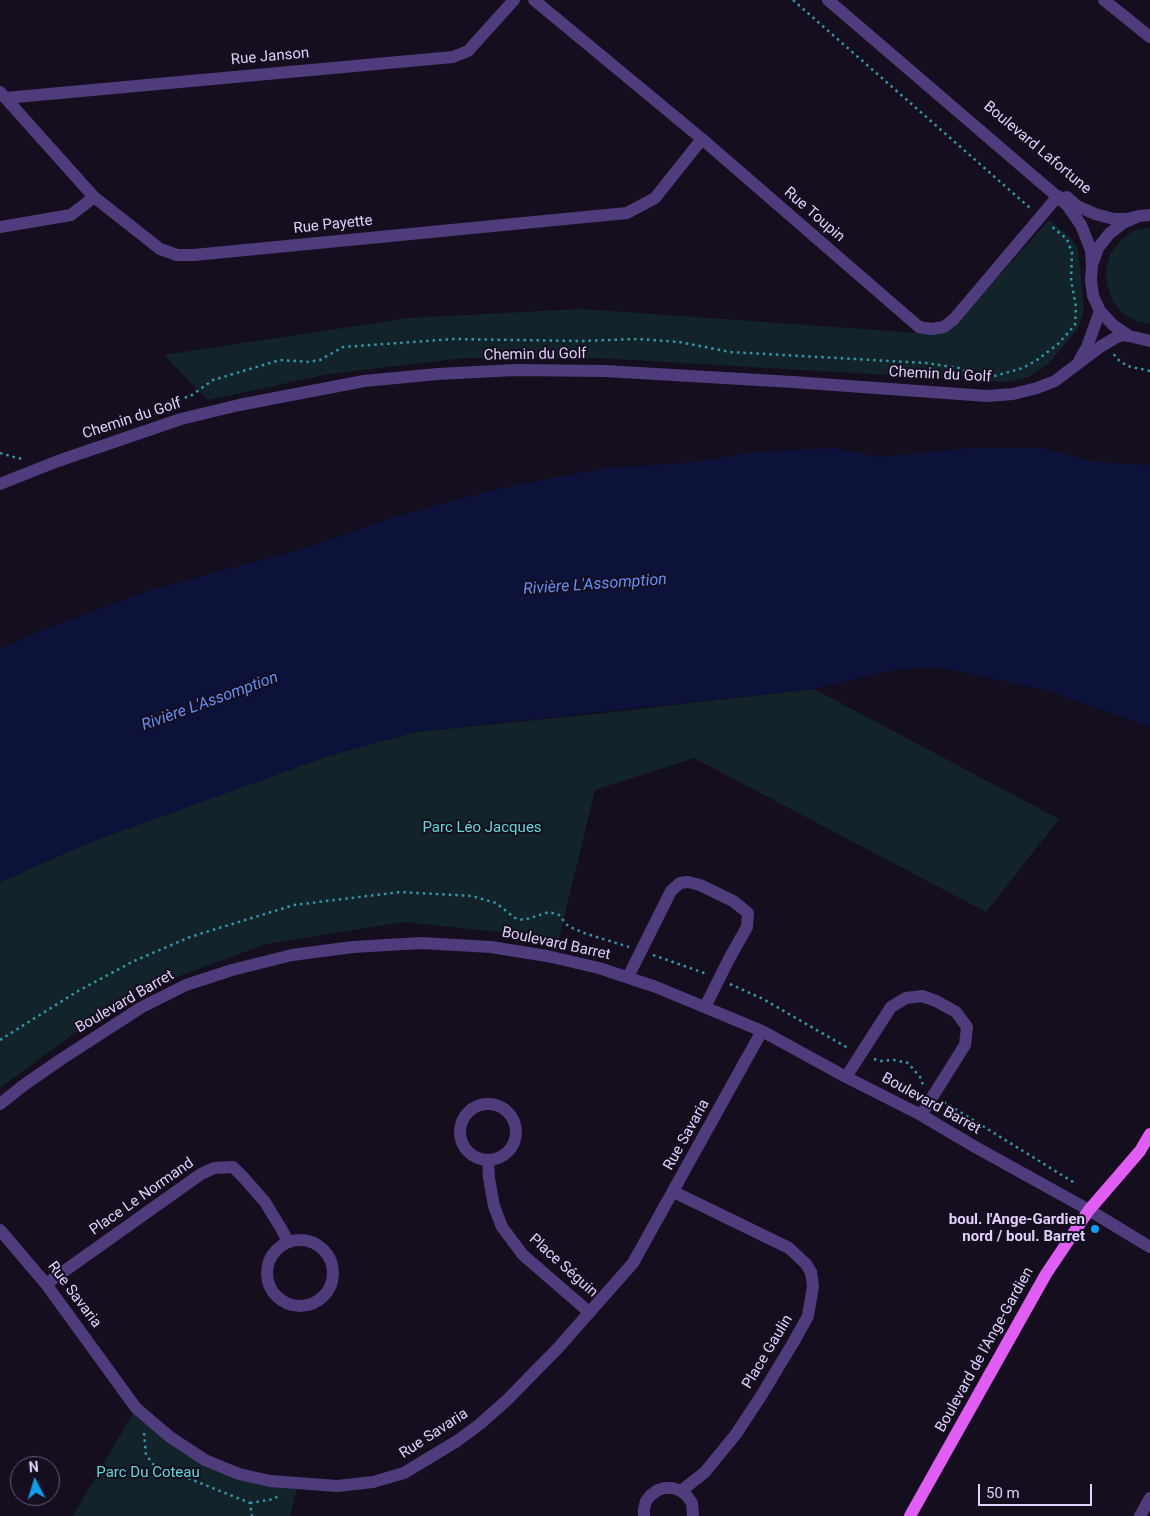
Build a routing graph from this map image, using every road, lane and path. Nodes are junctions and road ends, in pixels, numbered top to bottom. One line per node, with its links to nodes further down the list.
1 (514, 0): 8 (street, Rue Janson)
2 (534, 0): 9 (street, Rue Toupin)
3 (793, 0): 12 (path)
4 (828, 0): 7 (street, Boulevard Lafortune)
5 (1104, 0): 6 (street)
6 (1150, 37)
7 (922, 80): 10 (street, Boulevard Lafortune); 13 (street, Boulevard Lafortune)
8 (2, 95): 11 (street, Rue Payette)
9 (702, 139): 10 (street, Rue Toupin); 11 (street, Rue Payette)
10 (1058, 196): 15 (street, Boulevard Lafortune)
11 (94, 197): 14 (street)
12 (1026, 205)
13 (1145, 216): 15 (street)
14 (0, 227)
15 (1092, 264): 16 (street)
16 (1100, 311): 17 (street); 20 (street, Chemin du Golf)
17 (1129, 336): 18 (street); 20 (street, Chemin du Golf)
18 (1150, 341)
19 (1111, 349): 21 (path)
20 (1077, 364): 22 (street, Chemin du Golf)
21 (1150, 371)
22 (0, 484)
23 (641, 950): 24 (street); 25 (path); 25 (street); 28 (path)
24 (628, 977): 26 (street, Boulevard Barret); 32 (street, Boulevard Barret)
25 (719, 979): 26 (street); 29 (path)
26 (705, 1007): 27 (street, Boulevard Barret)
27 (762, 1031): 30 (street, Boulevard Barret); 37 (street, Rue Savaria)
28 (0, 1040)
29 (860, 1054): 30 (street); 31 (path); 31 (street)
30 (846, 1077): 33 (street, Boulevard Barret)
31 (934, 1096): 33 (street); 36 (path)
32 (0, 1104)
33 (921, 1115): 38 (street, Boulevard Barret)
34 (1150, 1134): 38 (main road, Boulevard de l'Ange-Gardien)
35 (488, 1160): 35 (street); 43 (street, Place Séguin)
36 (1077, 1189)
37 (674, 1192): 43 (street, Rue Savaria); 45 (street, Place Gaulin)
38 (1089, 1210): 41 (street, Boulevard Barret); 50 (main road, Boulevard de l'Ange-Gardien)
39 (0, 1230): 42 (street, Rue Savaria)
40 (288, 1242): 40 (street); 42 (street, Place Le Normand)
41 (1150, 1247)
42 (46, 1284): 44 (street, Rue Savaria)
43 (589, 1312): 44 (street, Rue Savaria)
44 (143, 1414): 47 (path)
45 (681, 1491): 48 (street); 49 (street)
46 (1150, 1498): 51 (street)
47 (252, 1516)
48 (644, 1516)
49 (693, 1516)
50 (910, 1516)
51 (1140, 1516)

